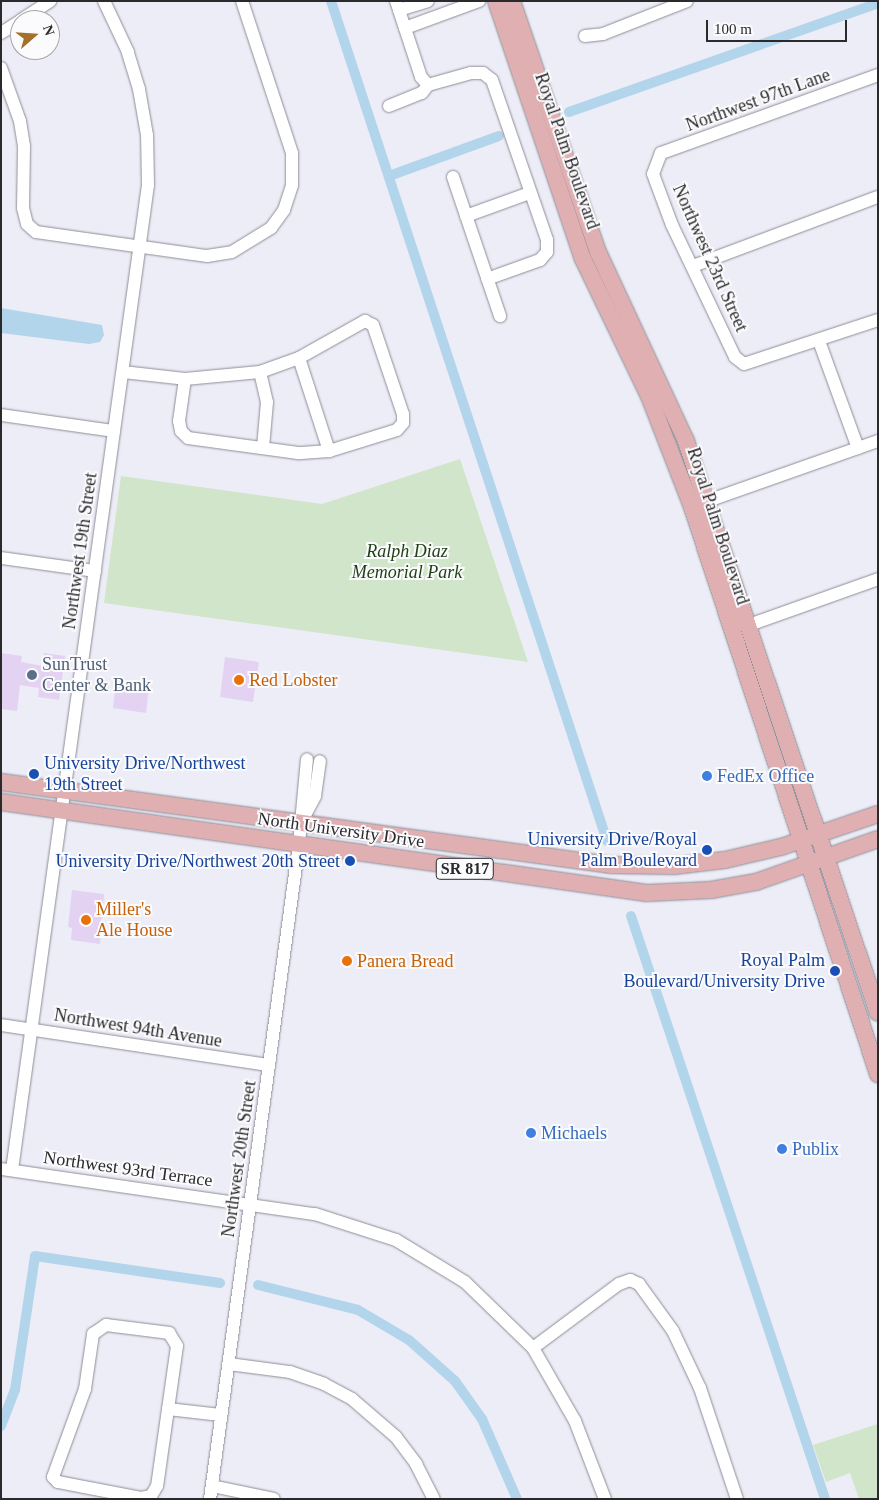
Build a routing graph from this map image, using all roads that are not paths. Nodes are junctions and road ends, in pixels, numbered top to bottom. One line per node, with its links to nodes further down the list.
1 (50, 1): 11 (street)
2 (104, 1): 23 (street, Northwest 19th Street)
3 (242, 1): 23 (street)
4 (428, 1): 9 (street)
5 (479, 1): 12 (street)
6 (496, 1): 39 (main road, Royal Palm Boulevard)
7 (512, 1): 39 (main road, Royal Palm Boulevard)
8 (687, 1): 10 (street)
9 (398, 6): 12 (street)
10 (654, 7): 13 (street)
11 (36, 10)
12 (405, 28): 16 (street)
13 (585, 36)
14 (1, 68): 23 (street)
15 (878, 75): 18 (street, Northwest 97th Lane)
16 (428, 85): 17 (street); 20 (street)
17 (389, 106)
18 (654, 162): 24 (street, Northwest 23rd Street)
19 (453, 177): 22 (street)
20 (530, 193): 22 (street); 25 (street)
21 (878, 197): 24 (street)
22 (466, 216): 25 (street)
23 (140, 248): 30 (street, Northwest 19th Street)
24 (693, 266): 28 (street, Northwest 23rd Street)
25 (487, 279): 26 (street)
26 (500, 316)
27 (878, 320): 28 (street)
28 (818, 341): 37 (street)
29 (299, 358): 31 (street); 38 (street); 38 (street)
30 (123, 372): 32 (street); 34 (street, Northwest 19th Street)
31 (260, 372): 32 (street); 36 (street)
32 (185, 379): 36 (street)
33 (1, 415): 34 (street)
34 (114, 431): 41 (street, Northwest 19th Street)
35 (878, 441): 37 (street)
36 (263, 448): 38 (street)
37 (858, 448): 39 (street)
38 (329, 451)
39 (700, 504): 43 (main road, Royal Palm Boulevard); 44 (main road, Royal Palm Boulevard)
40 (1, 558): 41 (street)
41 (95, 571): 48 (street, Northwest 19th Street)
42 (878, 579): 43 (street)
43 (750, 625): 45 (main road, Royal Palm Boulevard)
44 (737, 648): 45 (main road); 55 (main road, Royal Palm Boulevard)
45 (766, 675): 53 (main road, Royal Palm Boulevard)
46 (313, 760): 52 (street, Northwest 20th Street)
47 (1, 782): 48 (main road, North University Drive / SR 817)
48 (65, 790): 50 (street, Northwest 19th Street); 52 (main road, North University Drive / SR 817)
49 (1, 802): 50 (main road, North University Drive / SR 817)
50 (62, 810): 56 (main road, North University Drive / SR 817); 63 (street, Northwest 19th Street)
51 (878, 814): 53 (main road, North University Drive / SR 817)
52 (300, 824): 56 (street, Northwest 20th Street); 57 (main road, North University Drive / SR 817)
53 (819, 835): 55 (main road, North University Drive / SR 817); 58 (main road, Royal Palm Boulevard)
54 (878, 839): 58 (main road, North University Drive / SR 817)
55 (800, 841): 57 (main road, North University Drive / SR 817); 59 (main road, Royal Palm Boulevard)
56 (299, 844): 60 (main road, North University Drive / SR 817); 64 (street, Northwest 20th Street)
57 (507, 851): 60 (main road)
58 (827, 858): 59 (main road, North University Drive / SR 817); 61 (main road, Royal Palm Boulevard)
59 (808, 865): 60 (main road, North University Drive / SR 817); 65 (main road, Royal Palm Boulevard)
60 (460, 868)
61 (878, 1013)
62 (1, 1025): 63 (street, Northwest 94th Avenue)
63 (31, 1029): 64 (street, Northwest 94th Avenue); 66 (street, Northwest 19th Street)
64 (269, 1065): 67 (street, Northwest 20th Street)
65 (878, 1074)
66 (7, 1170): 67 (street, Northwest 93rd Terrace)
67 (250, 1204): 68 (street, Northwest 93rd Terrace); 69 (street, Northwest 20th Street)
68 (533, 1348): 76 (street, Northwest 93rd Terrace); 77 (street)
69 (229, 1364): 71 (street, Northwest 20th Street); 75 (street)
70 (168, 1409): 70 (street); 71 (street)
71 (221, 1415): 72 (street, Northwest 20th Street)
72 (212, 1486): 73 (street, Northwest 20th Street); 74 (street)
73 (210, 1499)
74 (274, 1499)
75 (434, 1499)
76 (605, 1499)
77 (737, 1499)

